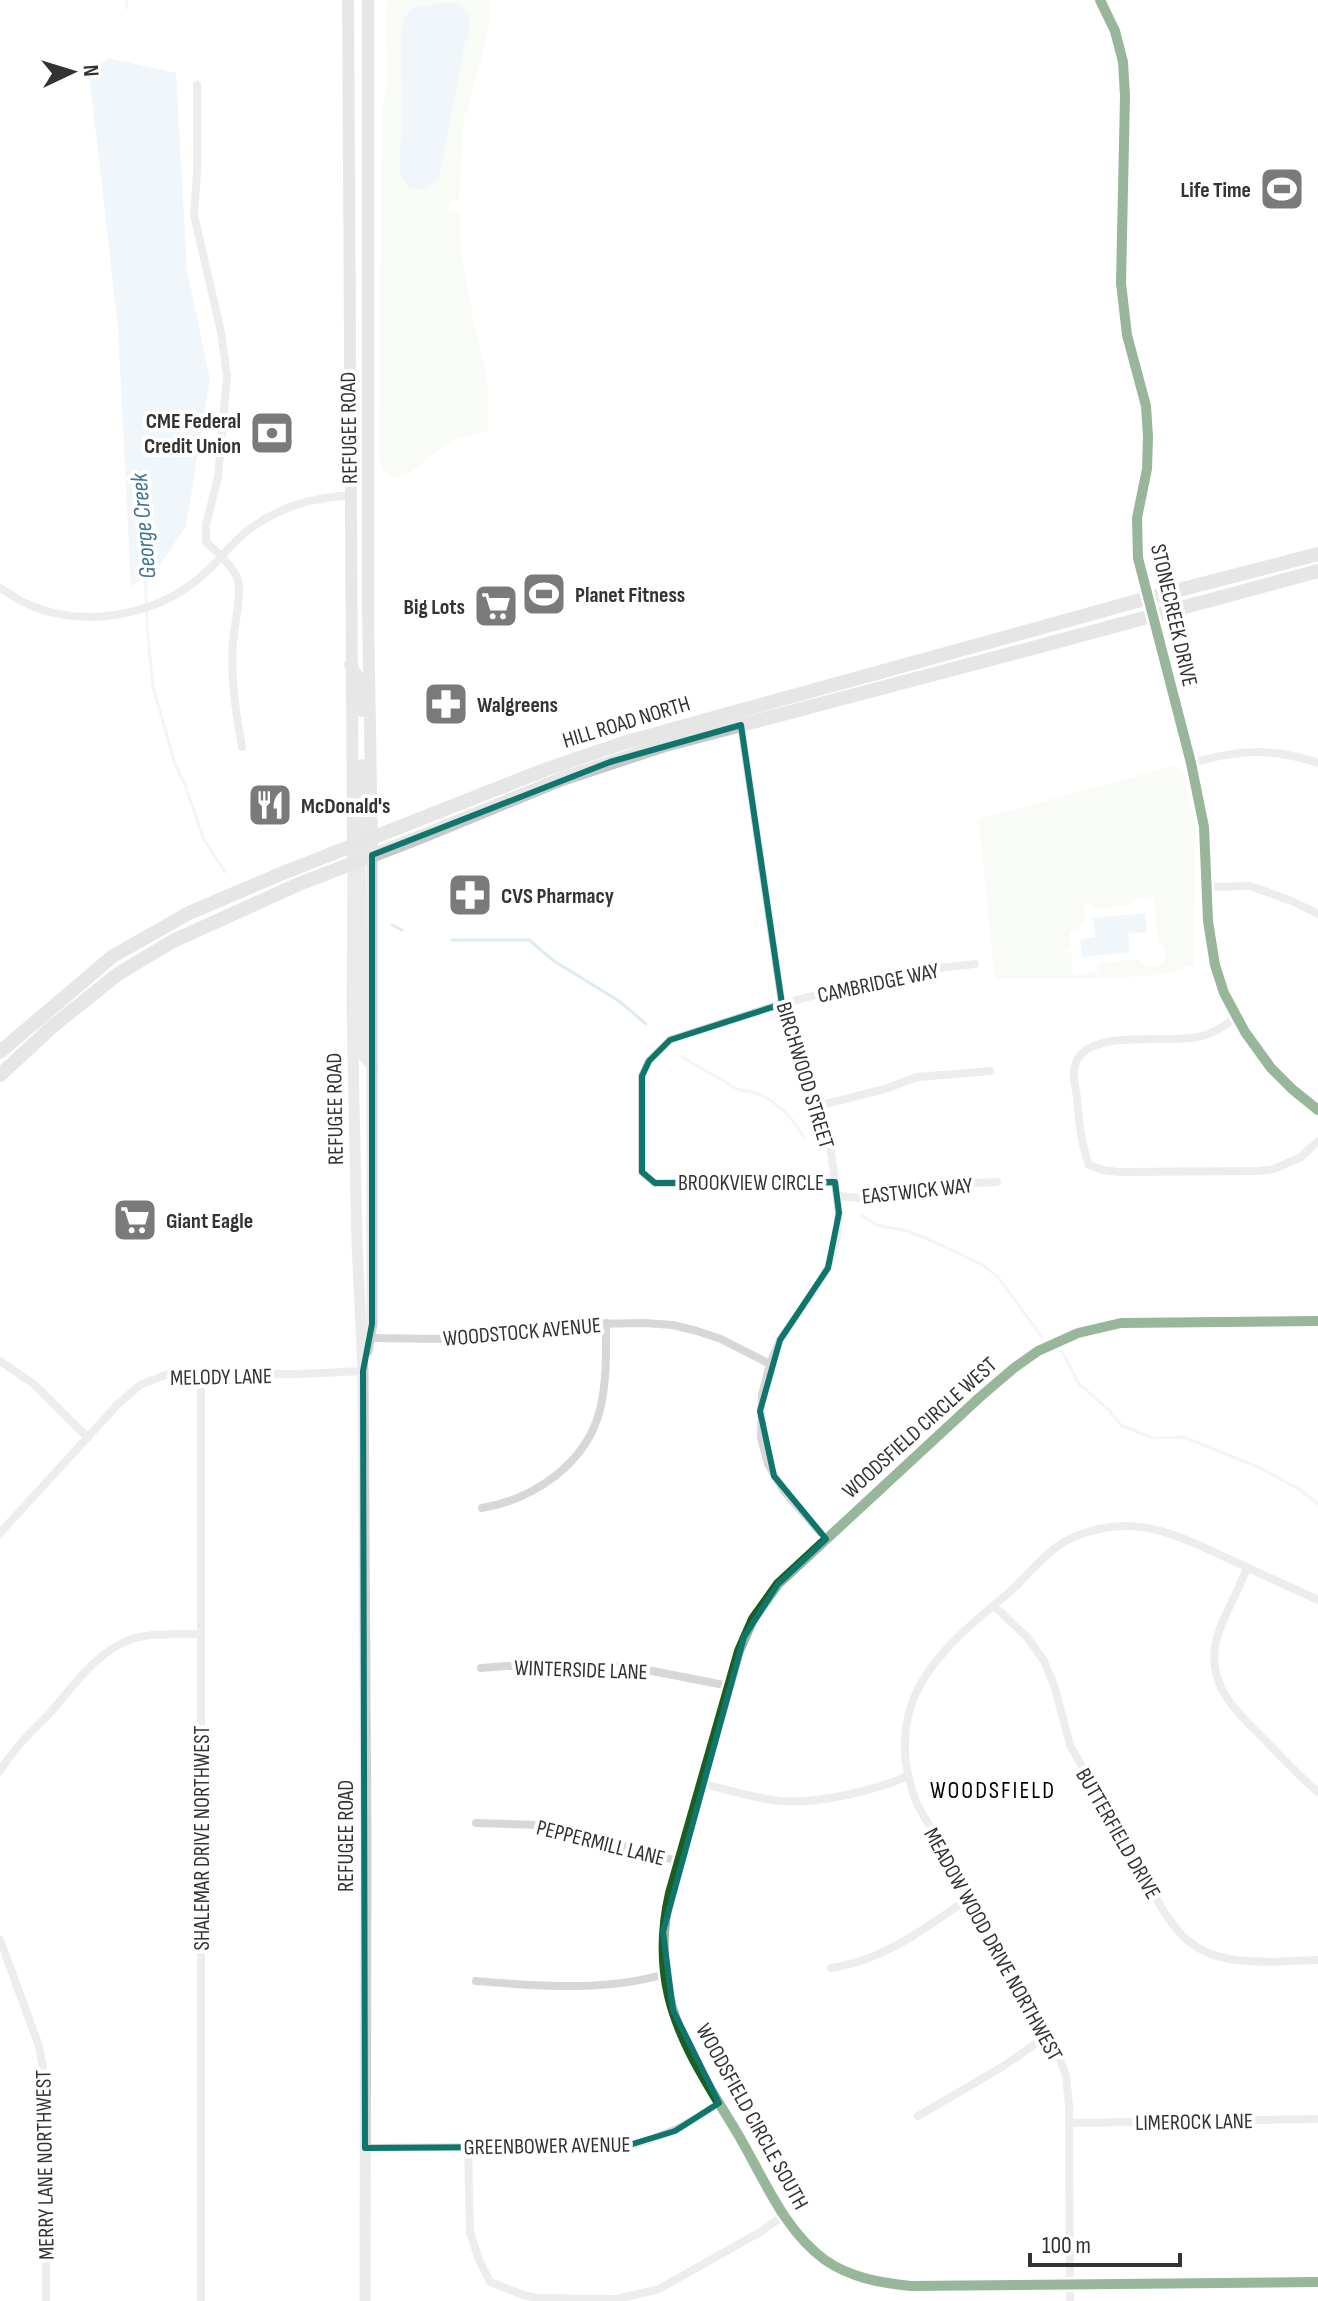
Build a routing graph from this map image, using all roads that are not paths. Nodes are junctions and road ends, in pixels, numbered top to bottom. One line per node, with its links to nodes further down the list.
1 (348, 0): 5 (main road, REFUGEE ROAD)
2 (368, 0): 16 (main road, REFUGEE ROAD)
3 (1100, 0): 10 (street, STONECREEK DRIVE)
4 (197, 85): 7 (street)
5 (353, 495): 7 (street); 16 (main road, REFUGEE ROAD)
6 (1318, 554): 10 (highway, HILL ROAD NORTH)
7 (222, 556): 9 (street); 13 (street)
8 (1318, 571): 11 (highway, HILL ROAD NORTH)
9 (0, 588)
10 (1148, 598): 11 (street, STONECREEK DRIVE); 16 (highway, HILL ROAD NORTH)
11 (1152, 615): 12 (highway, HILL ROAD NORTH); 14 (street, STONECREEK DRIVE)
12 (741, 722): 16 (highway, HILL ROAD NORTH); 20 (street, BIRCHWOOD STREET)
13 (242, 747)
14 (1191, 763): 15 (street); 17 (street, STONECREEK DRIVE)
15 (1318, 763)
16 (362, 851): 22 (highway, HILL ROAD NORTH); 24 (highway, HILL ROAD NORTH); 33 (main road, REFUGEE ROAD); 33 (main road, REFUGEE ROAD)
17 (1206, 887): 18 (street); 21 (street, STONECREEK DRIVE)
18 (1318, 914)
19 (975, 964): 20 (street, CAMBRIDGE WAY)
20 (782, 1004): 25 (street, BIRCHWOOD STREET); 28 (street, BROOKVIEW CIRCLE)
21 (1236, 1017): 26 (street, STONECREEK DRIVE); 27 (street)
22 (0, 1052)
23 (990, 1071): 25 (street)
24 (4, 1072)
25 (818, 1106): 28 (street, BIRCHWOOD STREET)
26 (1318, 1110)
27 (1318, 1141)
28 (835, 1182): 30 (street, BIRCHWOOD STREET)
29 (997, 1182): 30 (street, EASTWICK WAY)
30 (838, 1196): 35 (street, BIRCHWOOD STREET)
31 (1318, 1321): 41 (street, WOODSFIELD CIRCLE WEST)
32 (606, 1323): 33 (street, WOODSTOCK AVENUE); 35 (street, WOODSTOCK AVENUE); 39 (street)
33 (365, 1338): 36 (main road, REFUGEE ROAD)
34 (0, 1361): 38 (street)
35 (770, 1364): 41 (street, BIRCHWOOD STREET)
36 (363, 1371): 37 (street, MELODY LANE); 66 (main road, REFUGEE ROAD)
37 (201, 1374): 38 (street, MELODY LANE); 45 (street, SHALEMAR DRIVE NORTHWEST)
38 (88, 1438): 40 (street, MELODY LANE)
39 (482, 1508)
40 (0, 1533)
41 (826, 1539): 47 (street, WOODSFIELD CIRCLE WEST)
42 (1247, 1567): 43 (street, MEADOW WOOD DRIVE NORTHWEST); 44 (street, MEADOW WOOD DRIVE NORTHWEST); 51 (street)
43 (1318, 1600)
44 (994, 1606): 49 (street, MEADOW WOOD DRIVE NORTHWEST); 56 (street, BUTTERFIELD DRIVE)
45 (201, 1634): 48 (street); 71 (street, SHALEMAR DRIVE NORTHWEST)
46 (481, 1668): 47 (street, WINTERSIDE LANE)
47 (729, 1686): 50 (street, WOODSFIELD CIRCLE WEST)
48 (0, 1771)
49 (908, 1776): 50 (street); 54 (street, MEADOW WOOD DRIVE NORTHWEST)
50 (701, 1783): 53 (street, WOODSFIELD CIRCLE SOUTH)
51 (1318, 1792)
52 (476, 1823): 53 (street, PEPPERMILL LANE)
53 (678, 1861): 58 (street, WOODSFIELD CIRCLE SOUTH)
54 (970, 1897): 57 (street); 60 (street, MEADOW WOOD DRIVE NORTHWEST)
55 (0, 1940): 70 (street, MERRY LANE NORTHWEST)
56 (1318, 1960)
57 (831, 1968)
58 (665, 1974): 59 (street); 61 (street, WOODSFIELD CIRCLE SOUTH)
59 (476, 1981)
60 (1048, 2035): 62 (street); 64 (street, MEADOW WOOD DRIVE NORTHWEST)
61 (719, 2103): 65 (street, GREENBOWER AVENUE); 67 (street, WOODSFIELD CIRCLE SOUTH)
62 (918, 2116)
63 (1318, 2119): 64 (street, LIMEROCK LANE)
64 (1069, 2123): 69 (street, MEADOW WOOD DRIVE NORTHWEST)
65 (468, 2146): 66 (street, GREENBOWER AVENUE); 67 (street)
66 (365, 2148): 72 (main road, REFUGEE ROAD)
67 (784, 2215): 69 (street, WOODSFIELD CIRCLE SOUTH)
68 (1318, 2282): 69 (street, WOODSFIELD CIRCLE SOUTH)
69 (1070, 2284): 73 (street, MEADOW WOOD DRIVE NORTHWEST)
70 (46, 2301)
71 (201, 2301)
72 (365, 2301)
73 (1070, 2301)

